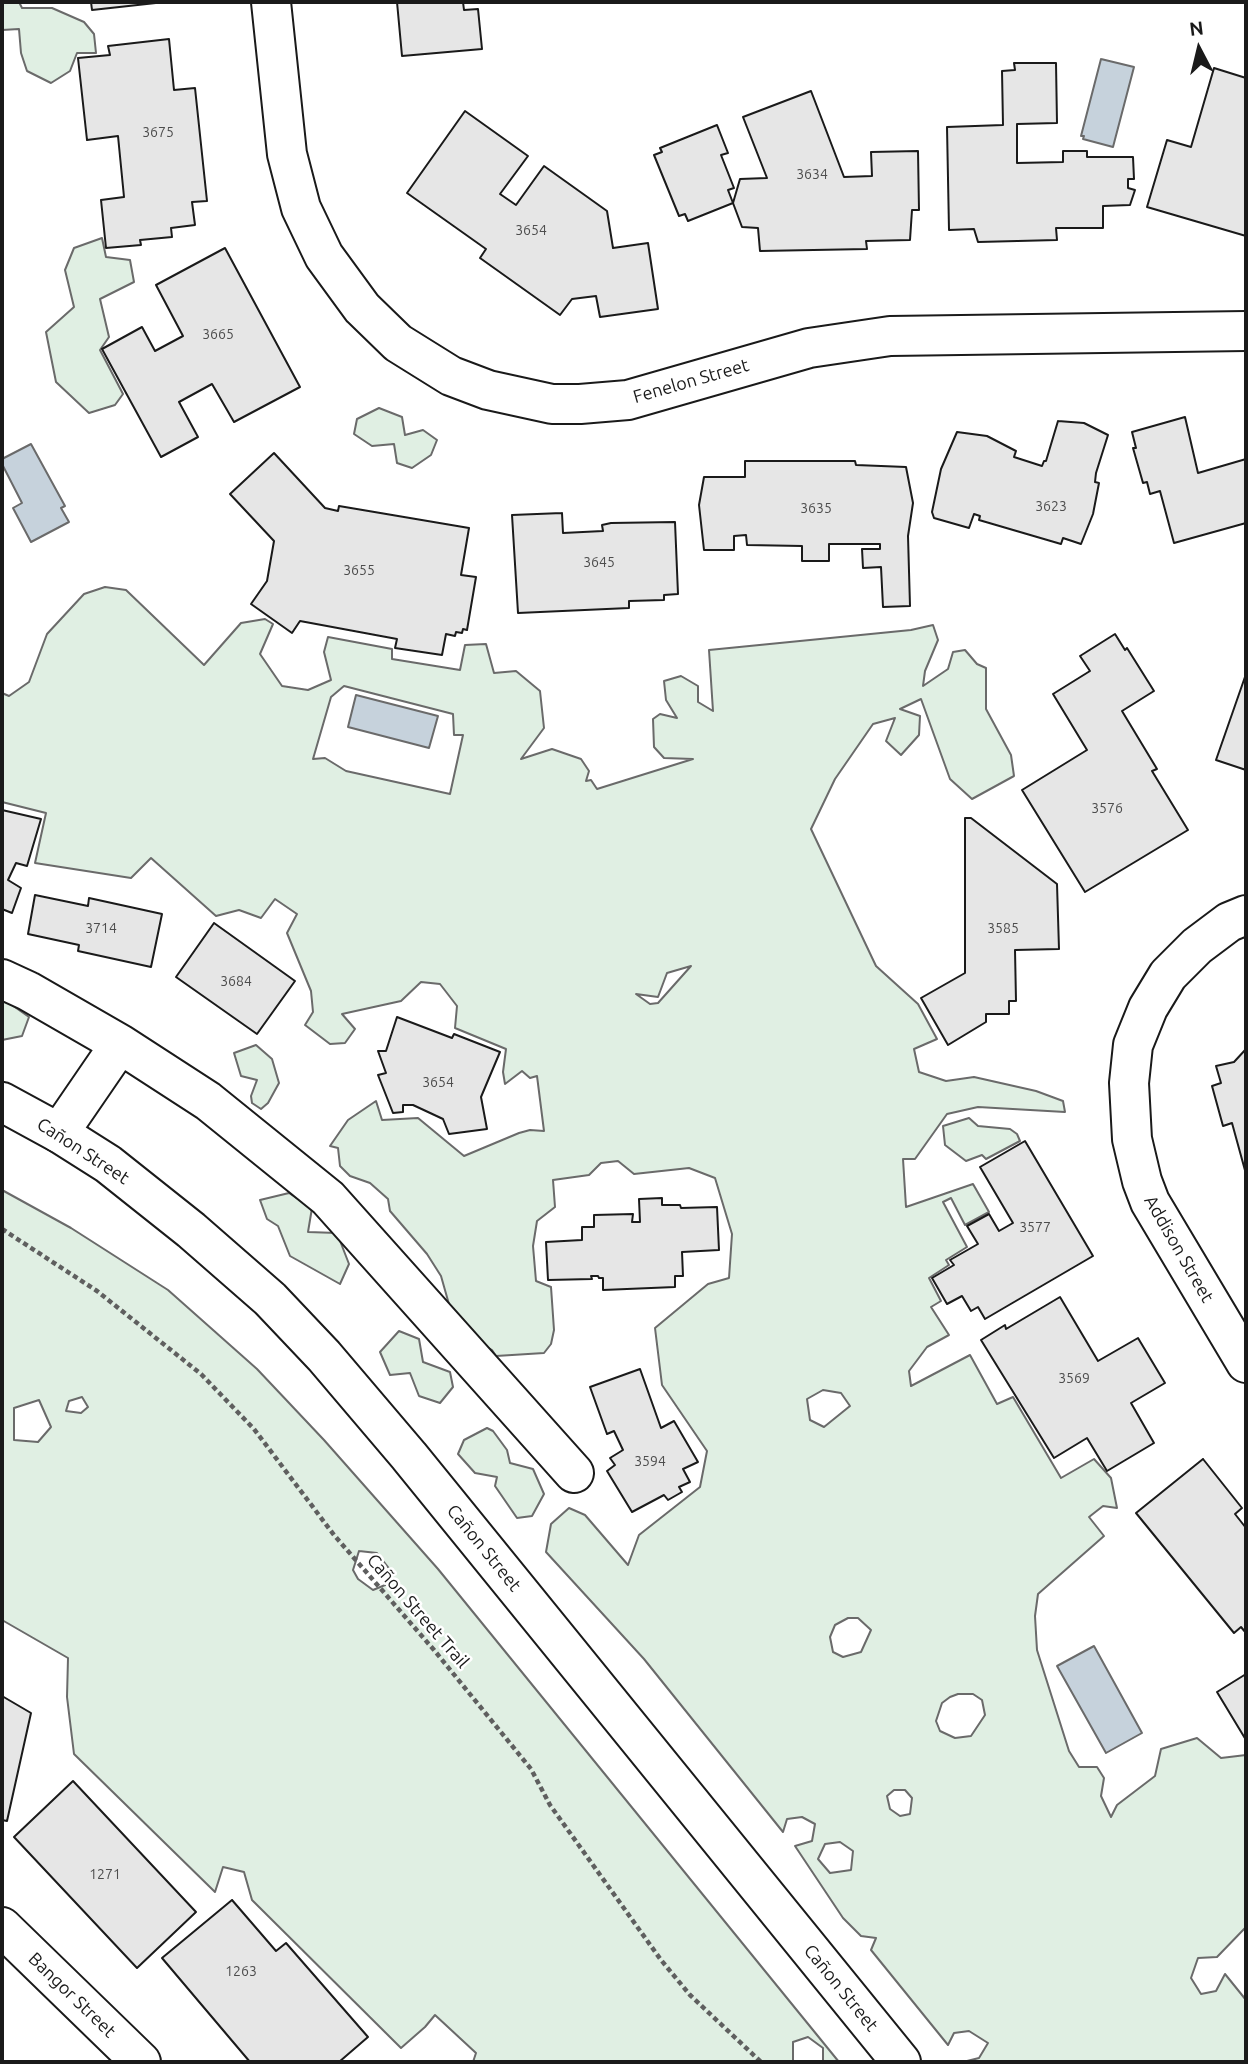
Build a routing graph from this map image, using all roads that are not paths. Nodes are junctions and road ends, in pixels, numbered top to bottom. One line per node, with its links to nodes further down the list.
1 (271, 2): 2 (street, Fenelon Street)
2 (1246, 331)
3 (1246, 915): 8 (street, Addison Street)
4 (2, 979): 5 (street)
5 (120, 1044): 7 (street); 9 (street)
6 (2, 1102): 7 (street, Cañon Street)
7 (59, 1133): 12 (street, Cañon Street)
8 (1246, 1363)
9 (574, 1472)
10 (2, 1927): 11 (street, Bangor Street)
11 (141, 2062)
12 (901, 2062)

